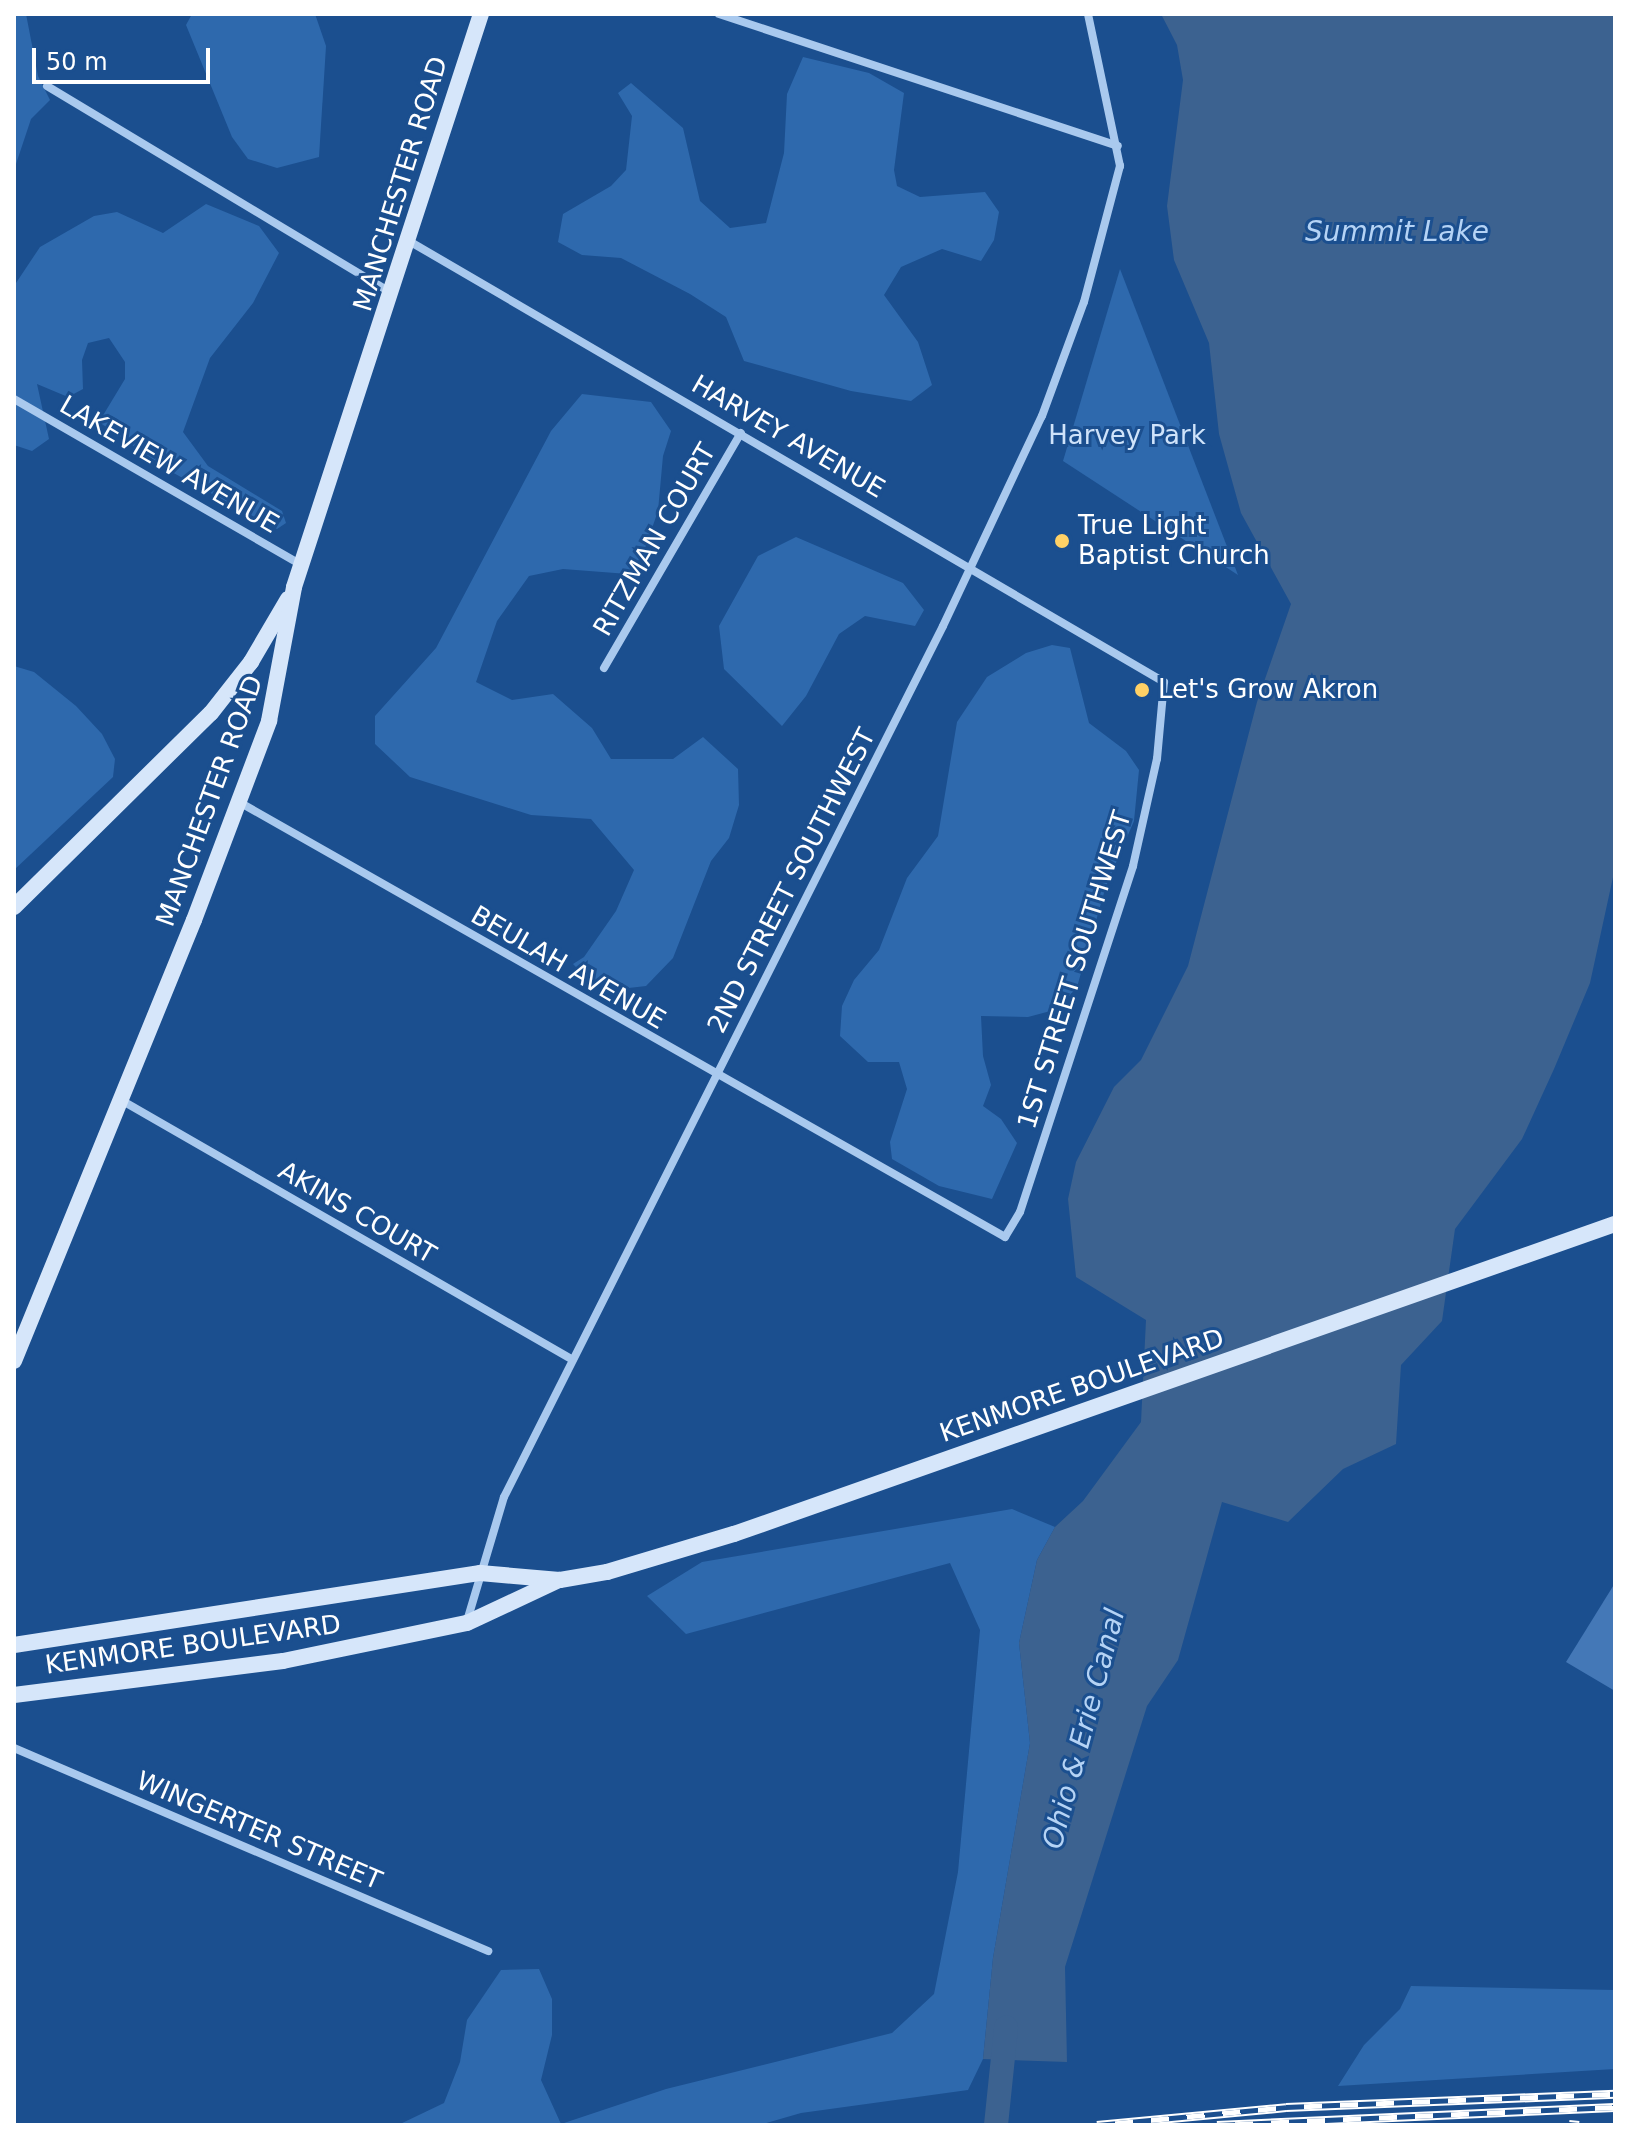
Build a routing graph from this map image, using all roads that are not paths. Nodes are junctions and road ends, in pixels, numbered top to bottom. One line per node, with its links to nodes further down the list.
1 (481, 14): 6 (main road, MANCHESTER ROAD)
2 (719, 14): 5 (street)
3 (1088, 14): 5 (street, 2ND STREET SOUTHWEST)
4 (47, 86): 7 (street)
5 (1118, 146): 11 (street, 2ND STREET SOUTHWEST)
6 (409, 241): 7 (main road, MANCHESTER ROAD); 9 (street, HARVEY AVENUE)
7 (392, 293): 10 (main road, MANCHESTER ROAD)
8 (14, 399): 10 (street, LAKEVIEW AVENUE)
9 (741, 433): 11 (street, HARVEY AVENUE); 13 (street, RITZMAN COURT)
10 (303, 566): 12 (main road, MANCHESTER ROAD)
11 (971, 567): 14 (street, HARVEY AVENUE); 17 (street, 2ND STREET SOUTHWEST)
12 (294, 587): 15 (main road, MANCHESTER ROAD); 16 (main road)
13 (604, 668)
14 (1145, 671): 20 (street, 1ST STREET SOUTHWEST)
15 (238, 801): 17 (street, BEULAH AVENUE); 18 (main road, MANCHESTER ROAD)
16 (16, 904)
17 (717, 1074): 20 (street, BEULAH AVENUE); 22 (street, 2ND STREET SOUTHWEST)
18 (121, 1100): 21 (main road, MANCHESTER ROAD); 22 (street, AKINS COURT)
19 (1615, 1224): 24 (main road, KENMORE BOULEVARD)
20 (1005, 1237)
21 (15, 1356)
22 (573, 1360): 23 (street, 2ND STREET SOUTHWEST)
23 (480, 1573): 24 (main road, KENMORE BOULEVARD); 25 (street, 2ND STREET SOUTHWEST); 26 (main road, KENMORE BOULEVARD)
24 (560, 1580): 25 (main road, KENMORE BOULEVARD)
25 (467, 1623): 27 (main road, KENMORE BOULEVARD)
26 (14, 1645)
27 (14, 1695)
28 (14, 1748): 29 (street, WINGERTER STREET)
29 (488, 1951)

